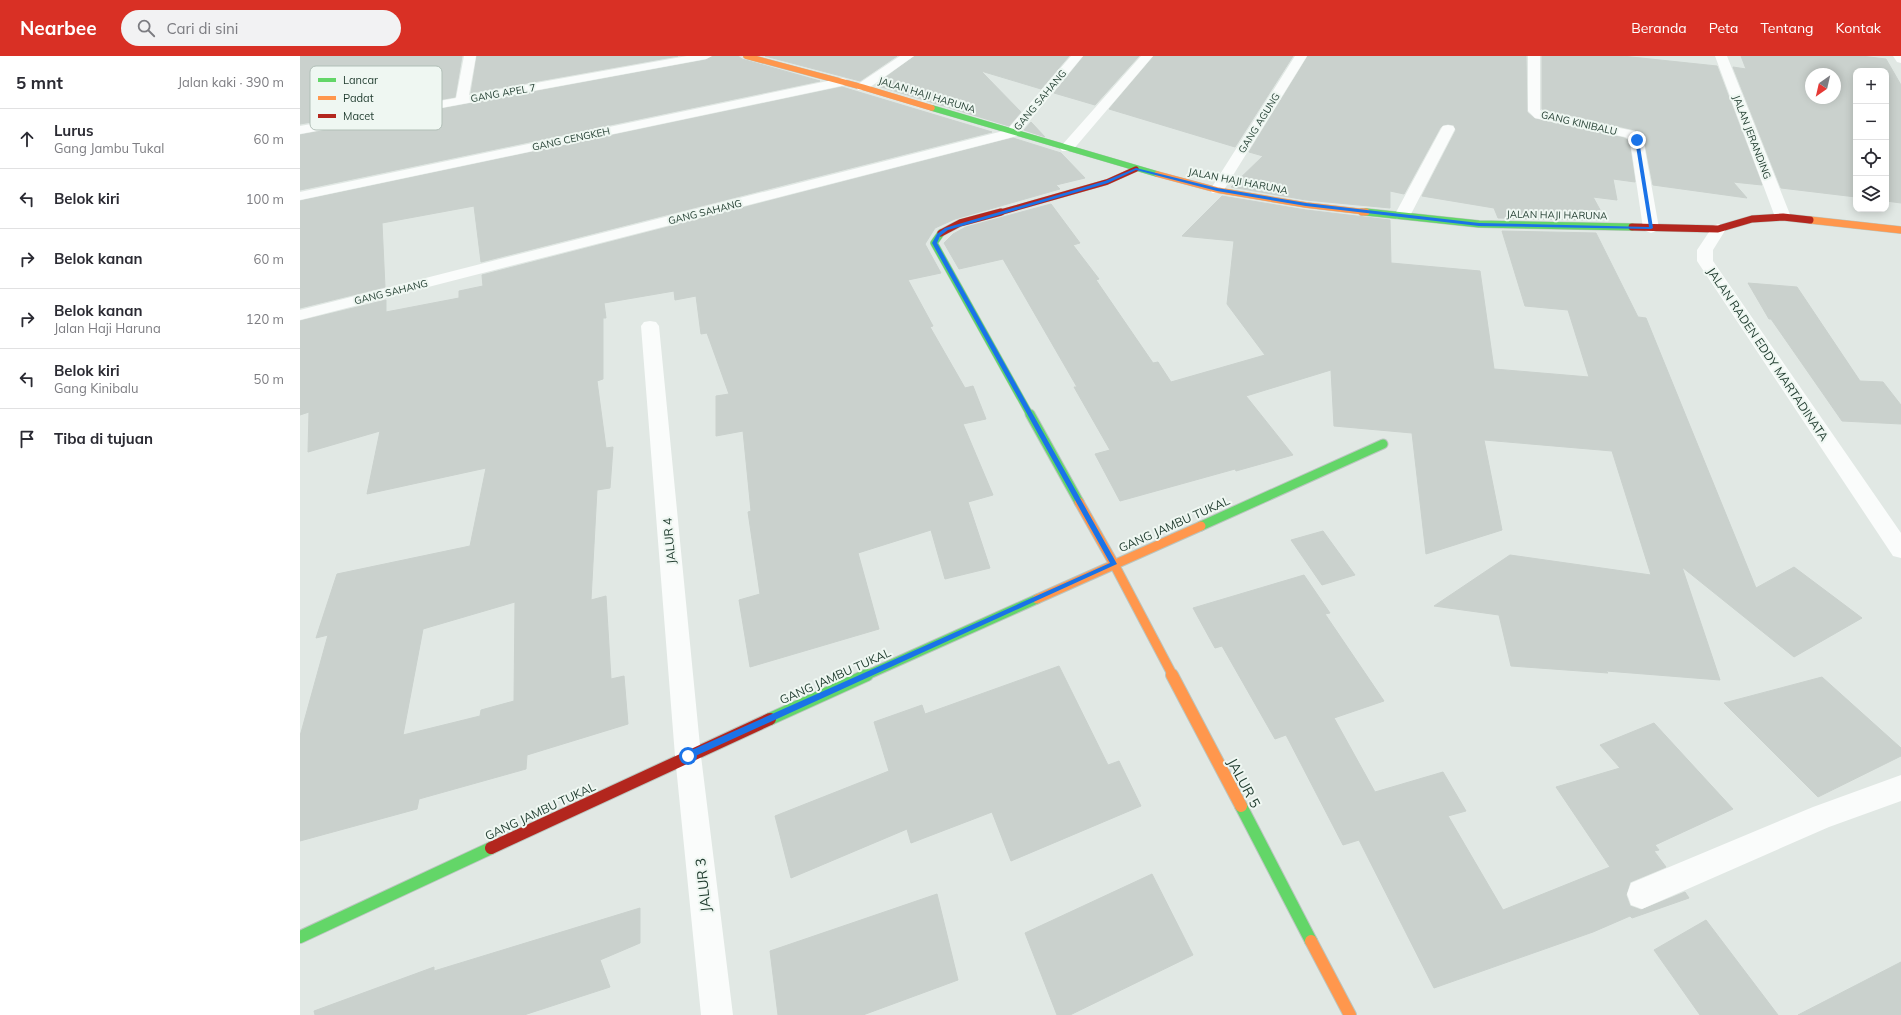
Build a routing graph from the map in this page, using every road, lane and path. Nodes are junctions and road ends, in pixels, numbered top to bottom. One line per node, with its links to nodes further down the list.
1 (470, 56): 14 (street)
2 (706, 56): 14 (street, GANG APEL 7)
3 (746, 56): 12 (street, JALAN HAJI HARUNA)
4 (908, 56): 13 (street)
5 (1077, 56): 19 (street, GANG SAHANG)
6 (1147, 56): 20 (street)
7 (1301, 56): 22 (street, GANG AGUNG)
8 (1534, 56): 26 (street, GANG KINIBALU)
9 (1721, 56): 25 (street, JALAN JERANDING)
10 (1899, 56): 11 (street)
11 (1901, 60)
12 (842, 82): 13 (street, JALAN HAJI HARUNA); 23 (street, GANG CENGKEH)
13 (862, 87): 19 (street, JALAN HAJI HARUNA)
14 (462, 100): 15 (street, GANG APEL 7)
15 (442, 104)
16 (310, 128): 18 (street, GANG APEL 7)
17 (1448, 129): 24 (street)
18 (300, 130)
19 (1012, 133): 20 (street, JALAN HAJI HARUNA); 29 (street, GANG SAHANG)
20 (1067, 148): 21 (street, JALAN HAJI HARUNA)
21 (1136, 169): 22 (street, JALAN HAJI HARUNA); 33 (street, JALUR 5)
22 (1217, 190): 24 (street, JALAN HAJI HARUNA)
23 (300, 196)
24 (1402, 216): 26 (street, JALAN HAJI HARUNA)
25 (1783, 217): 27 (street); 28 (street)
26 (1651, 228): 27 (street, JALAN HAJI HARUNA)
27 (1718, 229): 32 (street, JALAN RADEN EDDY MARTADINATA)
28 (1901, 230)
29 (300, 315)
30 (650, 326): 34 (street, JALUR 4)
31 (1382, 444): 33 (street, GANG JAMBU TUKAL)
32 (1901, 550)
33 (1114, 564): 34 (street, GANG JAMBU TUKAL); 39 (street, JALUR 5)
34 (688, 756): 37 (street, GANG JAMBU TUKAL); 38 (street, JALUR 3)
35 (1901, 788): 36 (street)
36 (1642, 894)
37 (300, 937)
38 (717, 1015)
39 (1350, 1015)

